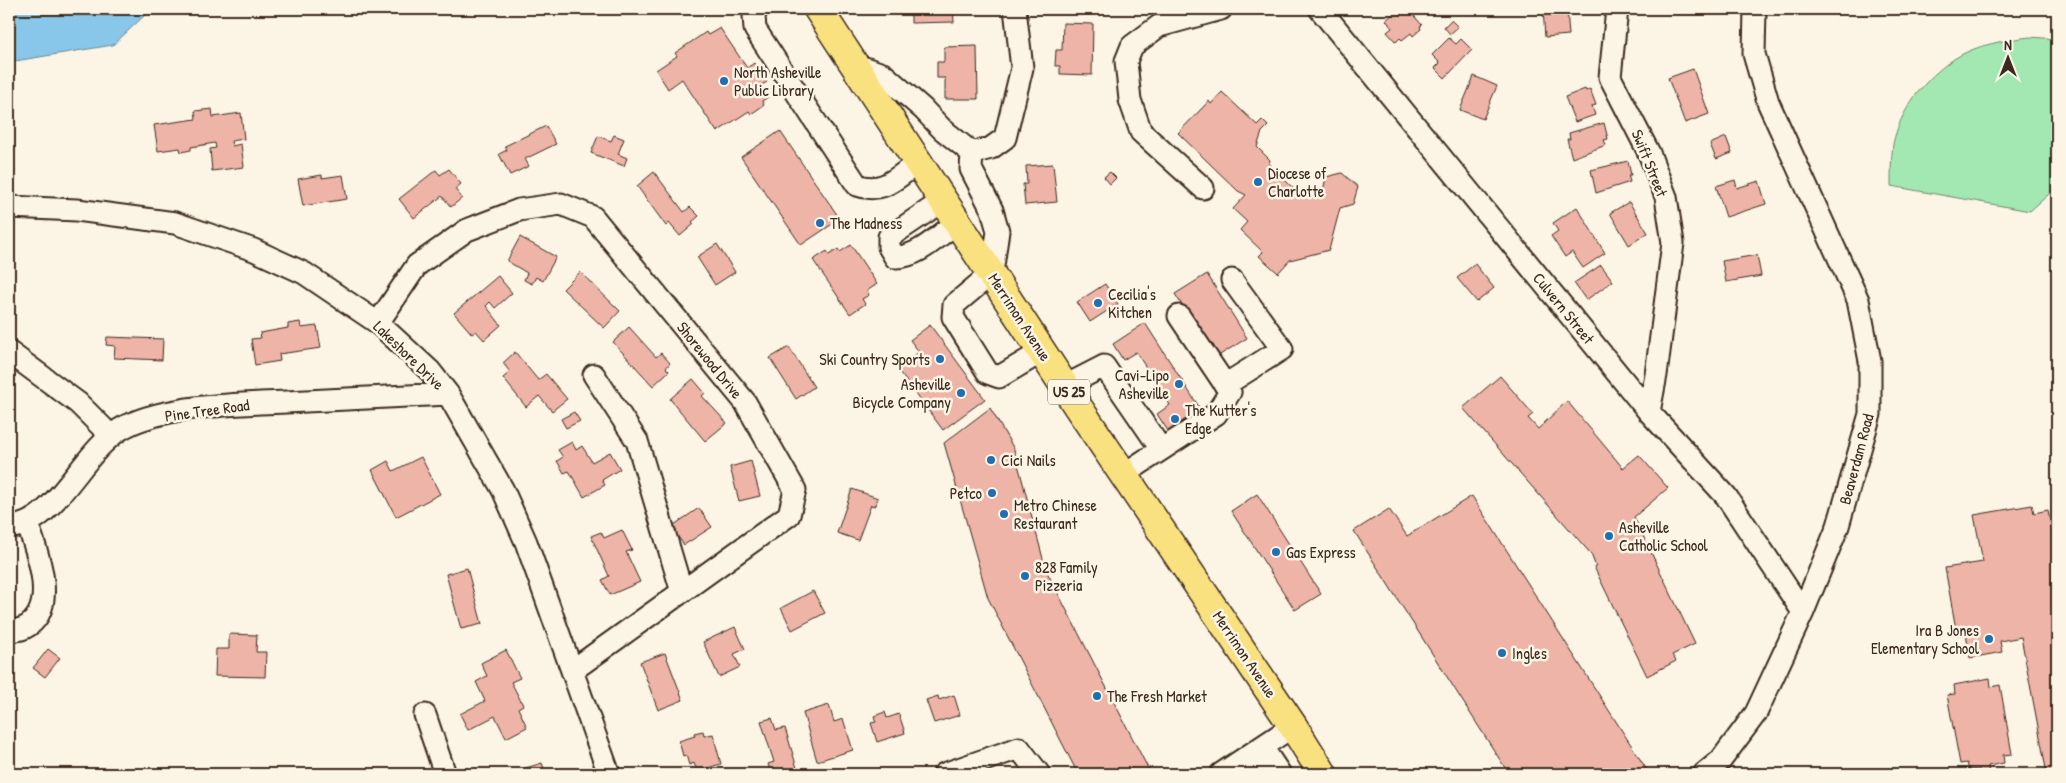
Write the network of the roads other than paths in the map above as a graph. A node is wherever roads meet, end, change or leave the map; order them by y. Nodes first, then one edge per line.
1 (757, 9) edge
2 (818, 9) edge
3 (1016, 9) edge
4 (1221, 9) edge
5 (1320, 9) edge
6 (1617, 9) edge
7 (1755, 9) edge
8 (856, 65) junction
9 (972, 153) junction
10 (919, 162) junction
11 (1203, 188) dead end
12 (9, 207) edge
13 (992, 274) junction
14 (1232, 280) dead end
15 (1179, 316) dead end
16 (378, 323) junction
17 (9, 352) edge
18 (1043, 352) junction
19 (594, 374) dead end
20 (1225, 385) junction
21 (1065, 386) junction
22 (448, 394) junction
23 (1648, 412) junction
24 (111, 436) junction
25 (1161, 449) junction
26 (1124, 474) junction
27 (18, 525) edge
28 (682, 592) junction
29 (1803, 612) junction
30 (9, 632) edge
31 (573, 670) junction
32 (425, 715) dead end
33 (1294, 726) junction
34 (1268, 765) edge
35 (445, 774) edge
36 (609, 774) edge
37 (944, 774) edge
38 (1039, 774) edge
39 (1221, 774) edge
40 (1323, 774) edge
41 (1704, 774) edge

1 - 10 street
2 - 8 main road, Merrimon Avenue / US 25
3 - 9 street
4 - 11 street
5 - 23 street, Culvern Street
6 - 23 street, Swift Street
7 - 29 street, Beaverdam Road
8 - 9 street
8 - 10 main road, Merrimon Avenue / US 25
9 - 13 street
10 - 13 main road, Merrimon Avenue / US 25
12 - 16 street, Lakeshore Drive
13 - 18 main road, Merrimon Avenue / US 25
13 - 18 street
14 - 20 street
15 - 20 street
16 - 22 street, Lakeshore Drive
16 - 28 street, Shorewood Drive
17 - 24 street
18 - 21 main road, Merrimon Avenue / US 25
19 - 28 street
20 - 25 street
21 - 25 street
21 - 26 main road, Merrimon Avenue / US 25
22 - 24 street, Pine Tree Road
22 - 31 street, Lakeshore Drive
23 - 29 street, Culvern Street
24 - 27 street, Pine Tree Road
25 - 26 street
26 - 33 main road, Merrimon Avenue / US 25
27 - 30 street
28 - 31 street, Shorewood Drive
29 - 41 street, Beaverdam Road
31 - 36 street, Lakeshore Drive
32 - 35 street
33 - 34 street
33 - 40 main road, Merrimon Avenue / US 25
34 - 39 street
37 - 38 street

